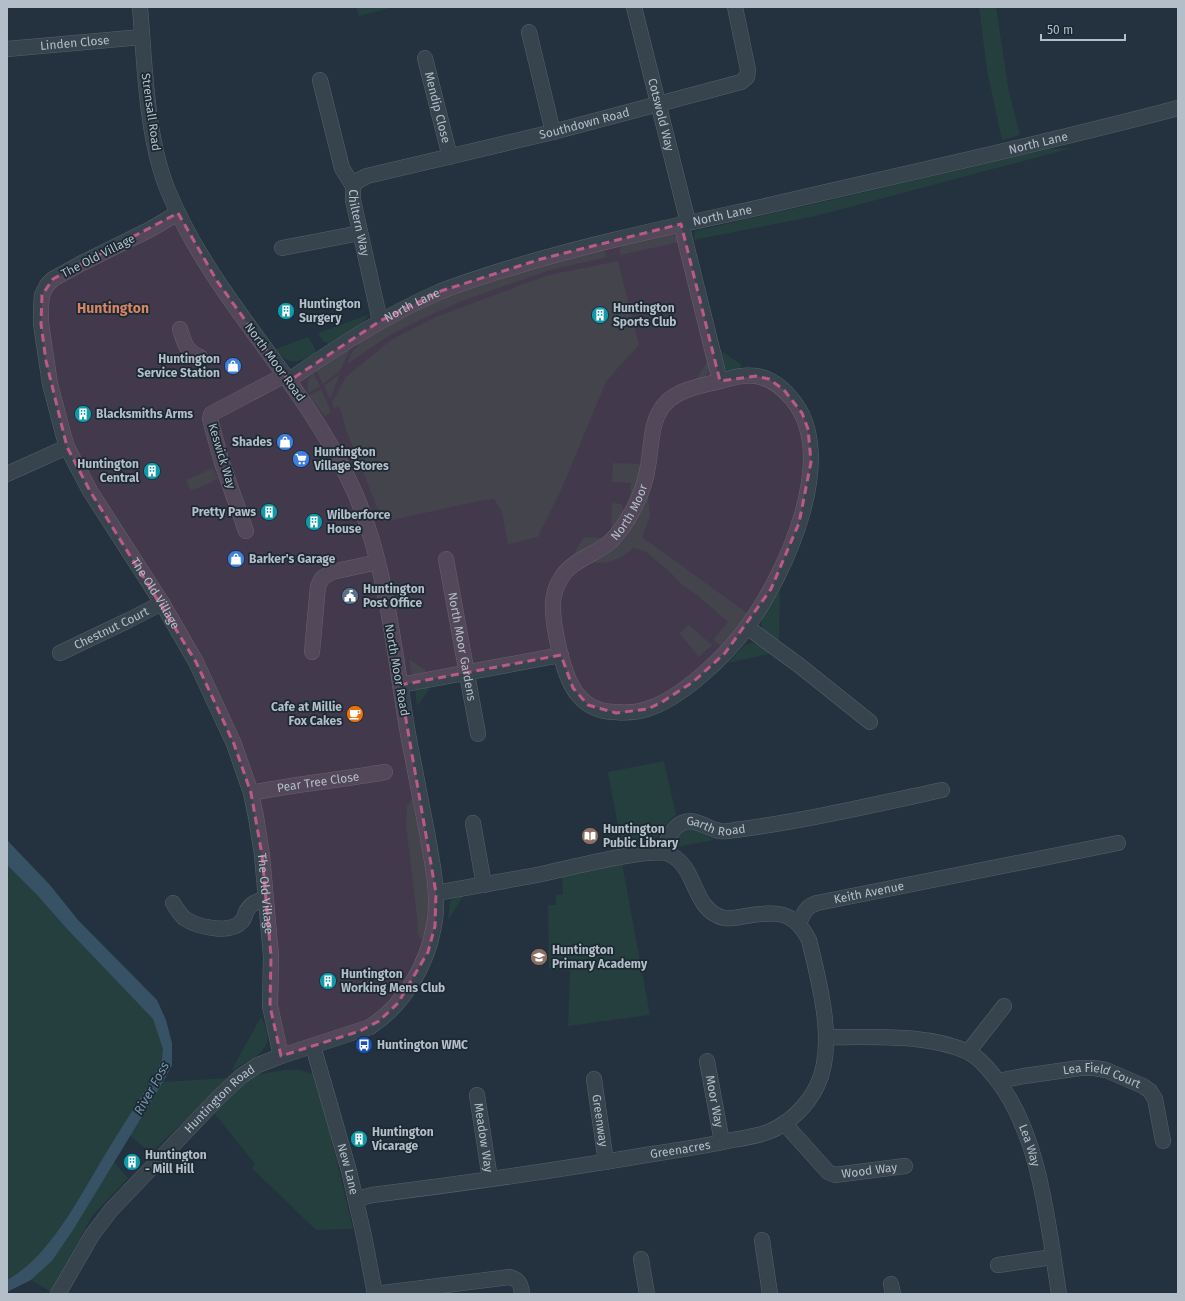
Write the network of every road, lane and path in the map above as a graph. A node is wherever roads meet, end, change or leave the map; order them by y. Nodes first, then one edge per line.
1 (140, 7) edge
2 (634, 7) edge
3 (735, 7) edge
4 (529, 32) dead end
5 (142, 37) junction
6 (7, 49) edge
7 (425, 58) dead end
8 (320, 80) dead end
9 (658, 105) junction
10 (1178, 108) edge
11 (553, 132) junction
12 (450, 158) junction
13 (353, 186) junction
14 (178, 212) junction
15 (684, 223) junction
16 (360, 233) junction
17 (282, 248) dead end
18 (380, 321) junction
19 (180, 329) dead end
20 (200, 357) dead end
21 (287, 378) junction
22 (720, 380) junction
23 (68, 447) junction
24 (7, 474) edge
25 (246, 531) dead end
26 (446, 559) dead end
27 (378, 562) junction
28 (162, 603) junction
29 (747, 627) junction
30 (312, 652) dead end
31 (60, 653) dead end
32 (561, 655) junction
33 (468, 673) junction
34 (400, 685) junction
35 (869, 723) dead end
36 (478, 734) dead end
37 (385, 772) dead end
38 (942, 790) dead end
39 (251, 793) junction
40 (473, 823) dead end
41 (1118, 843) dead end
42 (662, 852) junction
43 (484, 885) junction
44 (436, 893) junction
45 (265, 898) junction
46 (173, 903) dead end
47 (799, 923) junction
48 (1004, 1006) dead end
49 (827, 1037) junction
50 (313, 1046) junction
51 (968, 1052) junction
52 (280, 1056) junction
53 (707, 1061) dead end
54 (594, 1079) dead end
55 (998, 1081) junction
56 (477, 1095) dead end
57 (784, 1123) junction
58 (1163, 1141) dead end
59 (722, 1142) junction
60 (606, 1162) junction
61 (905, 1166) dead end
62 (490, 1180) junction
63 (356, 1199) junction
64 (762, 1240) dead end
65 (1053, 1257) junction
66 (641, 1259) dead end
67 (998, 1265) dead end
68 (58, 1294) edge
69 (375, 1294) edge
70 (522, 1294) edge
71 (647, 1294) edge
72 (770, 1294) edge
73 (1058, 1294) edge

1 - 5 street, Strensall Road
2 - 9 street, Cotswold Way
3 - 9 street, Southdown Road
4 - 11 street
5 - 6 street, Linden Close
5 - 14 street, Strensall Road
7 - 12 street, Mendip Close
8 - 13 street, Chiltern Way
9 - 11 street, Southdown Road
9 - 15 street, Cotswold Way
10 - 15 street, North Lane
11 - 12 street, Southdown Road
12 - 13 street, Southdown Road
13 - 16 street, Chiltern Way
14 - 21 street, North Moor Road
14 - 23 street, The Old Village
15 - 18 street, North Lane
15 - 22 street
16 - 17 street
16 - 18 street, Chiltern Way
18 - 21 street, North Lane
19 - 20 street
21 - 25 street, Keswick Way
21 - 27 street, North Moor Road
22 - 29 street, North Moor
22 - 32 street, North Moor
23 - 24 street
23 - 28 street, The Old Village
26 - 33 street, North Moor Gardens
27 - 30 street
27 - 34 street, North Moor Road
28 - 31 street, Chestnut Court
28 - 39 street, The Old Village
29 - 32 street, North Moor
29 - 35 street
32 - 33 street
33 - 34 street
33 - 36 street, North Moor Gardens
34 - 44 street, North Moor Road
37 - 39 street, Pear Tree Close
38 - 42 street, Garth Road
39 - 45 street, The Old Village
40 - 43 street
41 - 47 street, Keith Avenue
42 - 43 street
42 - 47 street
43 - 44 street
44 - 50 street, North Moor Road
45 - 46 street
45 - 52 street, The Old Village
47 - 49 street, Greenacres
48 - 51 street
49 - 51 street, Lea Way
49 - 57 street, Greenacres
50 - 52 street, Huntington Road
50 - 63 street, New Lane
51 - 55 street, Lea Way
52 - 68 street, Huntington Road
53 - 59 street, Moor Way
54 - 60 street, Greenway
55 - 58 street, Lea Field Court
55 - 65 street, Lea Way
56 - 62 street, Meadow Way
57 - 59 street, Greenacres
57 - 61 street, Wood Way
59 - 60 street, Greenacres
60 - 62 street, Greenacres
62 - 63 street, Greenacres
63 - 69 street, New Lane
64 - 72 street
65 - 67 street
65 - 73 street, Lea Way
66 - 71 street
69 - 70 street

